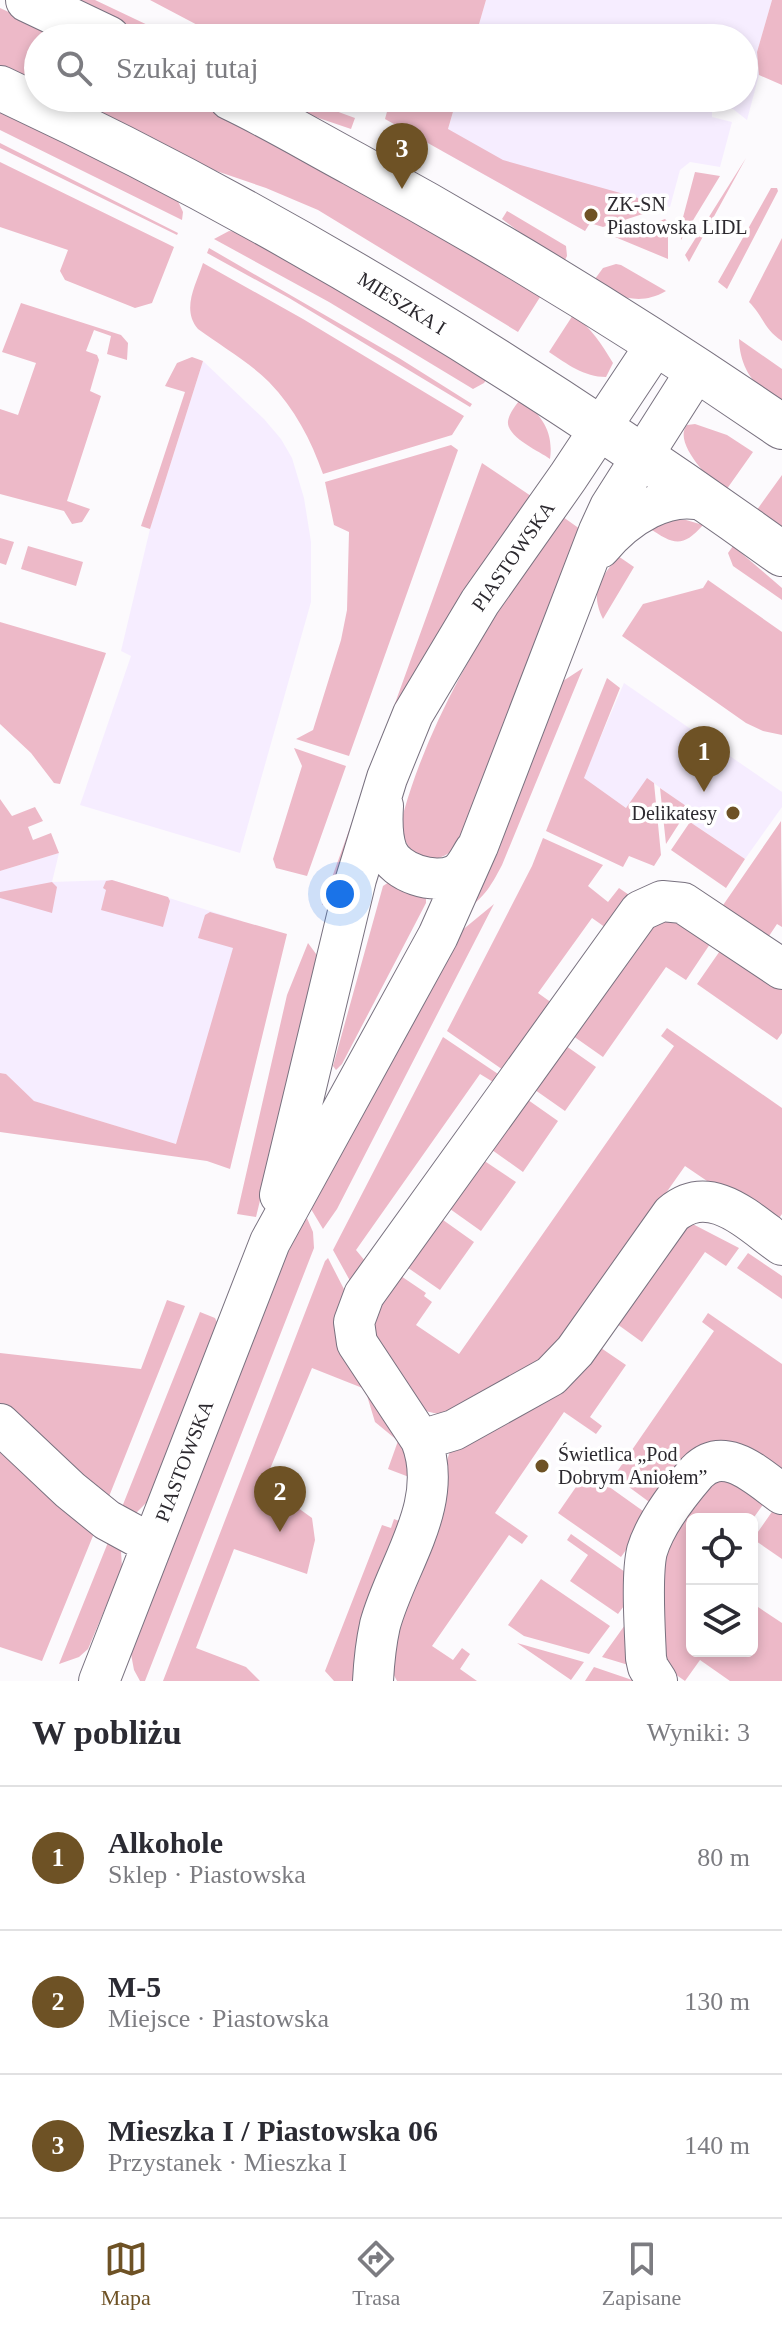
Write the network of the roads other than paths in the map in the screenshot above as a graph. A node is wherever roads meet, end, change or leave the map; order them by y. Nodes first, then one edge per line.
1 (28, 0) edge
2 (79, 24) edge
3 (0, 88) edge
4 (24, 99) edge
5 (51, 112) edge
6 (257, 112) edge
7 (657, 343) junction
8 (697, 370) junction
9 (782, 427) edge
10 (600, 429) junction
11 (640, 456) junction
12 (708, 502) junction
13 (782, 554) edge
14 (587, 563) junction
15 (387, 778) junction
16 (478, 846) junction
17 (782, 969) edge
18 (270, 1242) junction
19 (782, 1245) edge
20 (0, 1424) edge
21 (421, 1440) junction
22 (782, 1494) edge
23 (151, 1544) junction
24 (99, 1681) edge
25 (373, 1681) edge
26 (657, 1681) edge

1 - 2 street
3 - 4 street, MIESZKA I
5 - 10 street, MIESZKA I
6 - 7 street
7 - 8 street
7 - 10 street, PIASTOWSKA
8 - 9 street
8 - 11 street, PIASTOWSKA
10 - 11 street, MIESZKA I
10 - 15 street, PIASTOWSKA
11 - 12 street, MIESZKA I
11 - 14 street, PIASTOWSKA
12 - 13 street, MIESZKA I
12 - 14 street, PIASTOWSKA
14 - 16 street, PIASTOWSKA
15 - 16 street, PIASTOWSKA
15 - 18 street, PIASTOWSKA
16 - 18 street, PIASTOWSKA
17 - 21 street
18 - 23 street, PIASTOWSKA
19 - 21 street
20 - 23 street
21 - 25 street
22 - 26 street
23 - 24 street, PIASTOWSKA

